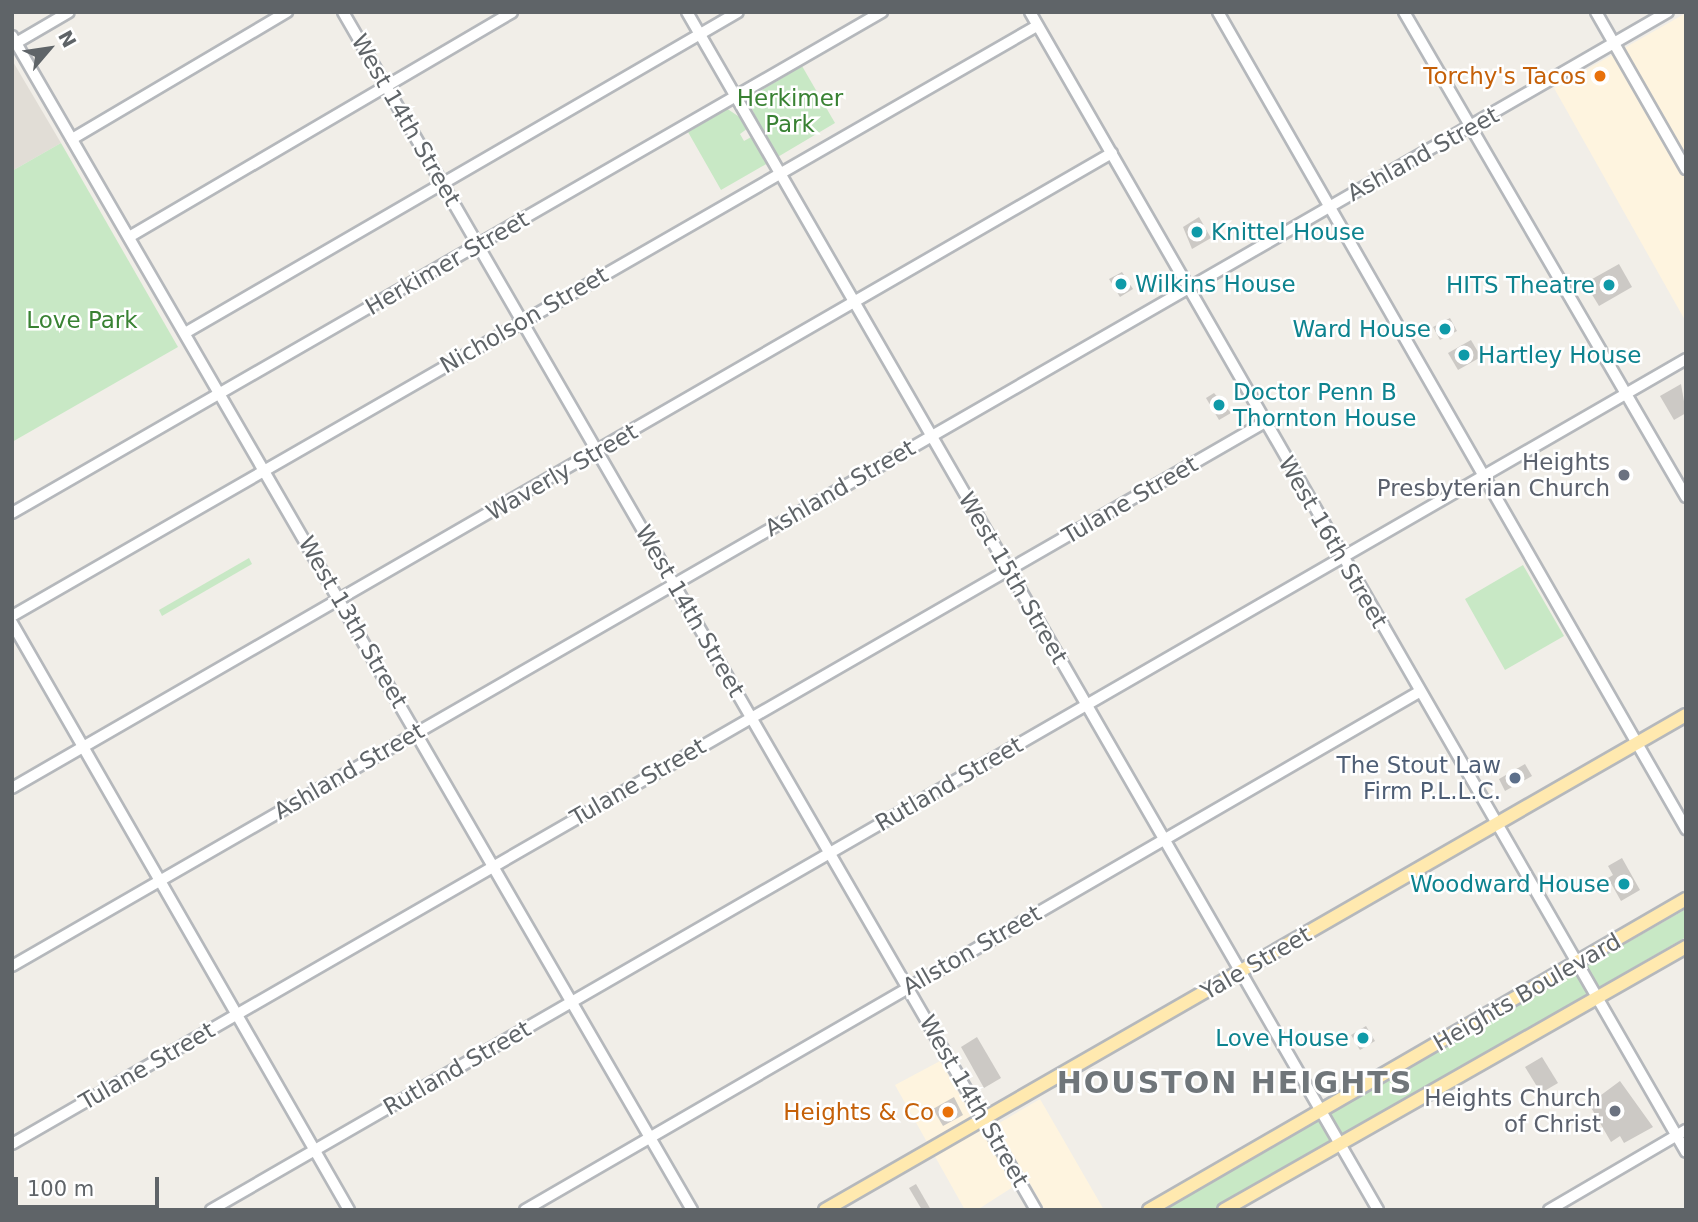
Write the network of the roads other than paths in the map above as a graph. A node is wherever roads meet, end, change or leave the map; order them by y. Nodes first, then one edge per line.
1 (69, 12) edge
2 (288, 12) edge
3 (344, 12) edge
4 (512, 12) edge
5 (687, 12) edge
6 (738, 12) edge
7 (882, 12) edge
8 (1218, 12) edge
9 (1405, 12) edge
10 (1596, 12) edge
11 (1668, 12) edge
12 (1033, 13) edge
13 (1037, 26) junction
14 (700, 34) junction
15 (14, 39) edge
16 (1615, 44) junction
17 (385, 85) junction
18 (736, 97) junction
19 (1471, 128) junction
20 (72, 139) junction
21 (1112, 153) junction
22 (1686, 169) edge
23 (780, 174) junction
24 (442, 184) junction
25 (1329, 206) junction
26 (129, 237) junction
27 (478, 246) junction
28 (1189, 287) junction
29 (854, 303) junction
30 (521, 321) junction
31 (185, 333) junction
32 (1686, 359) edge
33 (220, 393) junction
34 (1626, 394) junction
35 (1265, 422) junction
36 (930, 435) junction
37 (597, 452) junction
38 (265, 467) junction
39 (1484, 476) junction
40 (1686, 497) edge
41 (12, 513) edge
42 (1342, 557) junction
43 (1009, 570) junction
44 (674, 584) junction
45 (340, 600) junction
46 (12, 616) edge
47 (12, 623) edge
48 (1419, 692) junction
49 (1086, 705) junction
50 (1686, 715) edge
51 (751, 716) junction
52 (418, 731) junction
53 (1638, 743) junction
54 (83, 747) junction
55 (12, 788) edge
56 (1496, 825) junction
57 (1686, 829) edge
58 (1164, 839) junction
59 (831, 852) junction
60 (494, 865) junction
61 (160, 880) junction
62 (1686, 899) edge
63 (1686, 947) edge
64 (1577, 964) junction
65 (12, 966) edge
66 (1239, 973) junction
67 (909, 986) junction
68 (1596, 998) junction
69 (572, 1002) junction
70 (237, 1014) junction
71 (1320, 1111) junction
72 (984, 1118) junction
73 (1681, 1133) edge
74 (650, 1136) junction
75 (12, 1144) edge
76 (1339, 1144) junction
77 (314, 1150) junction
78 (1686, 1152) edge
79 (211, 1210) edge
80 (349, 1210) edge
81 (526, 1210) edge
82 (692, 1210) edge
83 (825, 1210) edge
84 (1036, 1210) edge
85 (1149, 1210) edge
86 (1224, 1210) edge
87 (1378, 1210) edge
88 (1549, 1210) edge

1 - 15 street
2 - 20 street
3 - 17 street, West 14th Street
4 - 17 street
5 - 14 street, West 15th Street
6 - 14 street
7 - 18 street, Herkimer Street
8 - 25 street
9 - 19 street
10 - 16 street
11 - 16 street, Ashland Street
12 - 13 street, West 16th Street
13 - 21 street, West 16th Street
13 - 23 street, Nicholson Street
14 - 18 street, West 15th Street
14 - 24 street
15 - 20 street, West 13th Street
16 - 19 street, Ashland Street
16 - 22 street
17 - 24 street, West 14th Street
17 - 26 street
18 - 23 street, West 15th Street
18 - 27 street, Herkimer Street
19 - 25 street, Ashland Street
19 - 34 street
20 - 26 street, West 13th Street
21 - 28 street, West 16th Street
21 - 29 street, Waverly Street
23 - 29 street, West 15th Street
23 - 30 street, Nicholson Street
24 - 27 street, West 14th Street
24 - 31 street
25 - 28 street, Ashland Street
25 - 39 street
26 - 31 street, West 13th Street
27 - 30 street, West 14th Street
27 - 33 street, Herkimer Street
28 - 35 street, West 16th Street
28 - 36 street, Ashland Street
29 - 36 street, West 15th Street
29 - 37 street, Waverly Street
30 - 37 street, West 14th Street
30 - 38 street, Nicholson Street
31 - 33 street, West 13th Street
32 - 34 street, Rutland Street
33 - 38 street, West 13th Street
33 - 41 street, Herkimer Street
34 - 39 street, Rutland Street
34 - 40 street
35 - 42 street, West 16th Street
35 - 43 street, Tulane Street
36 - 43 street, West 15th Street
36 - 44 street, Ashland Street
37 - 44 street, West 14th Street
37 - 45 street, Waverly Street
38 - 45 street, West 13th Street
38 - 46 street, Nicholson Street
39 - 42 street, Rutland Street
39 - 53 street
42 - 48 street, West 16th Street
42 - 49 street, Rutland Street
43 - 49 street, West 15th Street
43 - 51 street, Tulane Street
44 - 51 street, West 14th Street
44 - 52 street, Ashland Street
45 - 52 street, West 13th Street
45 - 54 street, Waverly Street
47 - 54 street
48 - 56 street, West 16th Street
48 - 58 street, Allston Street
49 - 58 street, West 15th Street
49 - 59 street, Rutland Street
50 - 53 main road, Yale Street
51 - 59 street, West 14th Street
51 - 60 street, Tulane Street
52 - 60 street, West 13th Street
52 - 61 street, Ashland Street
53 - 56 main road, Yale Street
53 - 57 street
54 - 55 street, Waverly Street
54 - 61 street
56 - 64 street, West 16th Street
56 - 66 main road, Yale Street
58 - 66 street, West 15th Street
58 - 67 street, Allston Street
59 - 67 street, West 14th Street
59 - 69 street, Rutland Street
60 - 69 street, West 13th Street
60 - 70 street, Tulane Street
61 - 65 street, Ashland Street
61 - 70 street
62 - 64 main road, Heights Boulevard
63 - 68 main road, Heights Boulevard
64 - 68 street, West 16th Street
64 - 71 main road, Heights Boulevard
66 - 71 street, West 15th Street
66 - 72 main road, Yale Street
67 - 72 street, West 14th Street
67 - 74 street, Allston Street
68 - 73 street, West 16th Street
68 - 76 main road, Heights Boulevard
69 - 74 street, West 13th Street
69 - 77 street, Rutland Street
70 - 75 street, Tulane Street
70 - 77 street
71 - 76 street, West 15th Street
71 - 85 main road, Heights Boulevard
72 - 83 main road, Yale Street
72 - 84 street, West 14th Street
73 - 78 street, West 16th Street
73 - 88 street
74 - 81 street, Allston Street
74 - 82 street, West 13th Street
76 - 86 main road, Heights Boulevard
76 - 87 street, West 15th Street
77 - 79 street, Rutland Street
77 - 80 street

